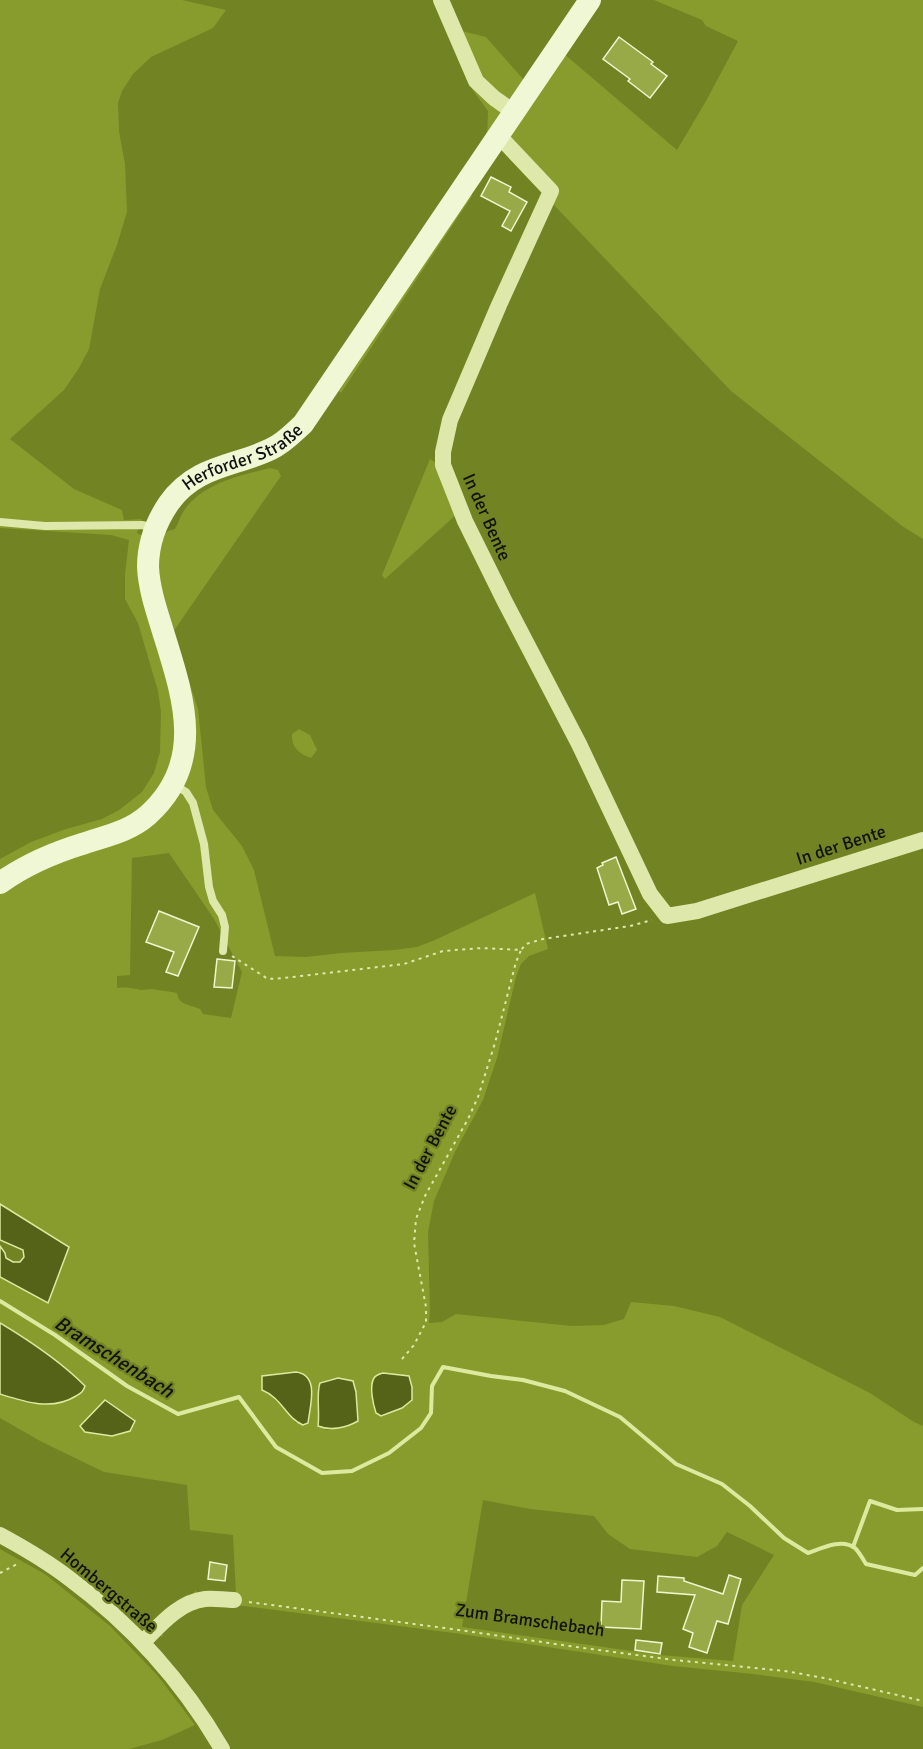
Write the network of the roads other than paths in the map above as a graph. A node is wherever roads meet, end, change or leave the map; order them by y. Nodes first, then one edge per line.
1 (441, 0) edge
2 (590, 0) edge
3 (515, 113) junction
4 (499, 136) junction
5 (0, 522) edge
6 (155, 528) junction
7 (173, 784) junction
8 (923, 840) edge
9 (0, 883) edge
10 (223, 951) road end
11 (0, 1535) edge
12 (234, 1600) road end
13 (143, 1642) junction
14 (222, 1749) edge

1 - 3 street
2 - 3 main road, Herforder Straße
3 - 4 main road, Herforder Straße
4 - 6 main road, Herforder Straße
4 - 8 street, In der Bente
5 - 6 lane
6 - 7 main road, Herforder Straße
7 - 9 main road, Herforder Straße
7 - 10 lane
11 - 13 street, Hombergstraße
12 - 13 street
13 - 14 street, Hombergstraße

